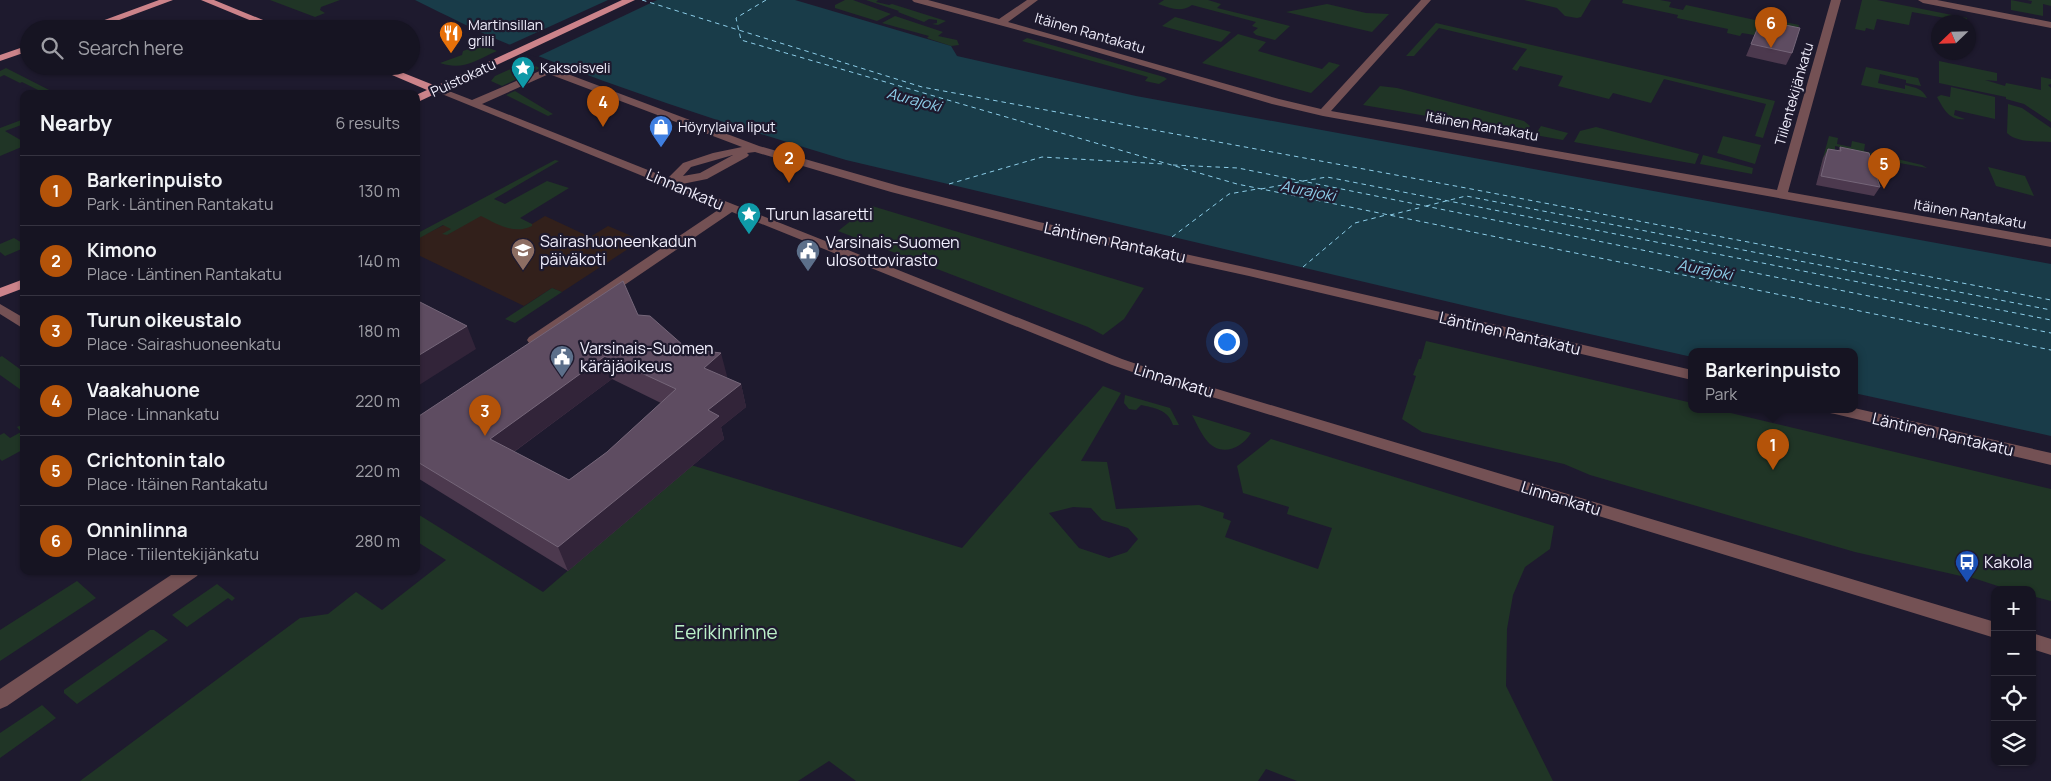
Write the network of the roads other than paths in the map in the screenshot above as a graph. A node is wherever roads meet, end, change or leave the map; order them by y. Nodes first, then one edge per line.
1 (168, 0) edge
2 (206, 0) edge
3 (630, 0) edge
4 (917, 0) edge
5 (1033, 0) edge
6 (1426, 0) edge
7 (1836, 0) edge
8 (1923, 0) edge
9 (111, 20) edge
10 (257, 20) edge
11 (1000, 22) junction
12 (2051, 25) edge
13 (20, 51) edge
14 (0, 58) edge
15 (399, 75) edge
16 (437, 90) junction
17 (420, 98) edge
18 (473, 104) junction
19 (1323, 112) junction
20 (755, 148) junction
21 (671, 182) junction
22 (1781, 196) junction
23 (730, 208) junction
24 (2051, 243) edge
25 (20, 284) edge
26 (0, 294) edge
27 (0, 308) edge
28 (20, 322) edge
29 (522, 348) edge
30 (1688, 374) edge
31 (1852, 413) edge
32 (2051, 459) edge
33 (185, 575) edge
34 (1991, 629) edge
35 (2036, 642) edge
36 (2051, 647) edge
37 (0, 700) edge

1 - 9 main road
2 - 10 main road
3 - 16 main road, Puistokatu
4 - 11 street, Itäinen Rantakatu
5 - 11 street
6 - 19 street
7 - 22 street, Tiilentekijänkatu
8 - 12 street
11 - 19 street, Itäinen Rantakatu
13 - 14 main road
15 - 16 main road, Linnankatu
16 - 17 main road, Puistokatu
16 - 18 street, Linnankatu
18 - 20 street, Läntinen Rantakatu
18 - 21 street, Linnankatu
19 - 22 street, Itäinen Rantakatu
20 - 21 street
20 - 30 street, Läntinen Rantakatu
21 - 23 street, Linnankatu
22 - 24 street, Itäinen Rantakatu
23 - 29 street
23 - 34 street, Linnankatu
25 - 26 main road
27 - 28 street
31 - 32 street, Läntinen Rantakatu
33 - 37 street
35 - 36 street

